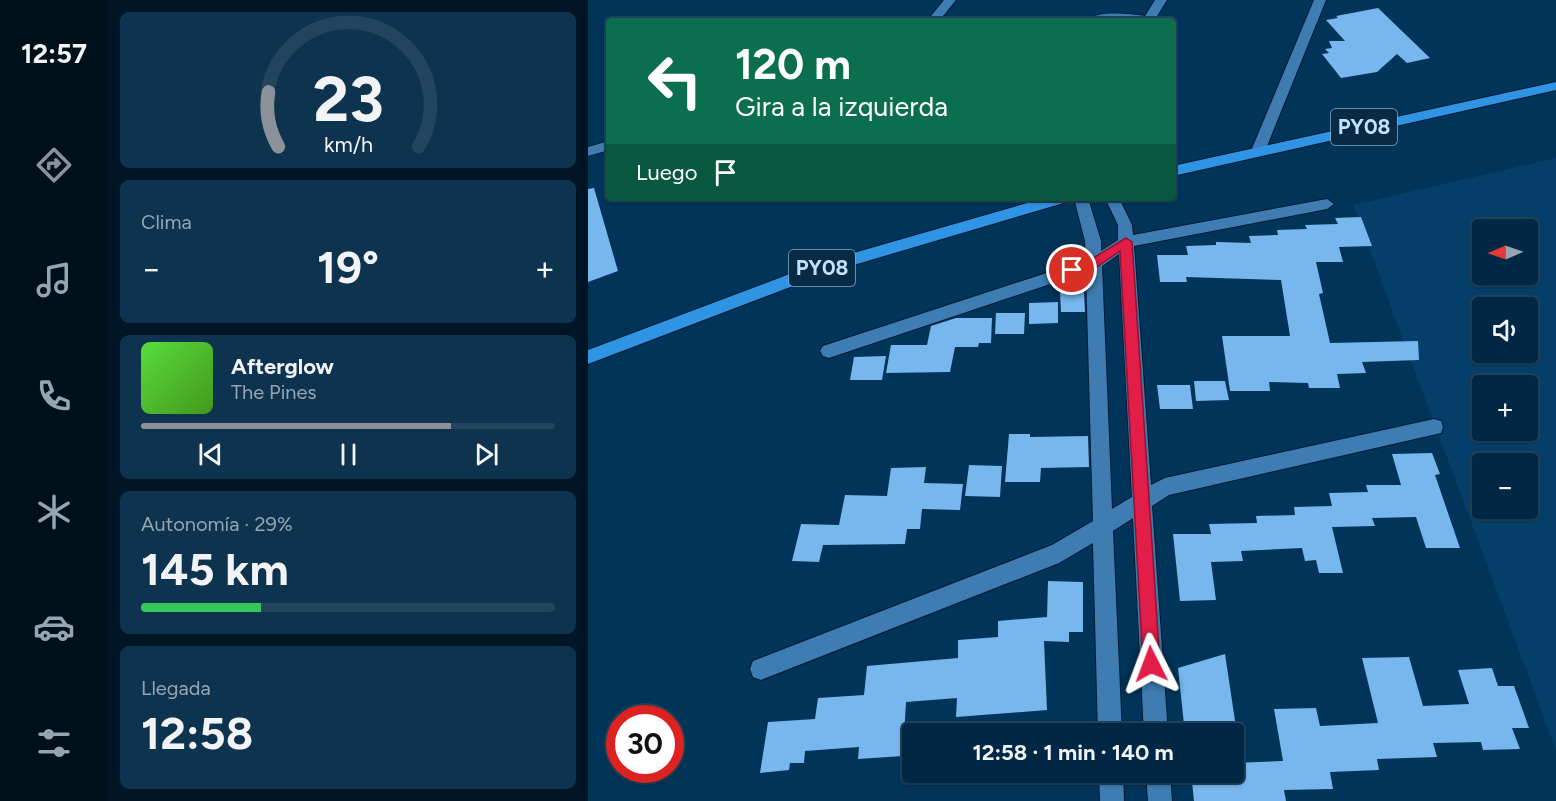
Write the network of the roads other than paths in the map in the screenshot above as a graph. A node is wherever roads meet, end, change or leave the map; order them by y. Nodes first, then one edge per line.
1 (950, 0) edge
2 (1161, 0) edge
3 (1320, 0) edge
4 (935, 18) edge
5 (1150, 18) edge
6 (1556, 86) edge
7 (606, 146) edge
8 (1258, 151) junction
9 (588, 152) edge
10 (1176, 170) edge
11 (1052, 201) edge
12 (1082, 201) edge
13 (1113, 201) edge
14 (1327, 204) dead end
15 (1126, 242) junction
16 (1094, 263) junction
17 (829, 351) dead end
18 (588, 357) edge
19 (1434, 427) dead end
20 (1142, 502) junction
21 (1103, 526) junction
22 (761, 669) dead end
23 (1110, 723) edge
24 (1155, 723) edge
25 (1111, 783) edge
26 (1159, 783) edge
27 (1112, 801) edge
28 (1160, 801) edge

1 - 4 street
2 - 5 street
3 - 8 street
6 - 8 highway, PY08
7 - 9 street
8 - 10 highway, PY08
11 - 18 highway, PY08
12 - 16 street
13 - 15 street
14 - 15 street
15 - 16 street
15 - 20 street
16 - 17 street
16 - 21 street
19 - 20 street
20 - 21 street
20 - 24 street
21 - 22 street
21 - 23 street
25 - 27 street
26 - 28 street

